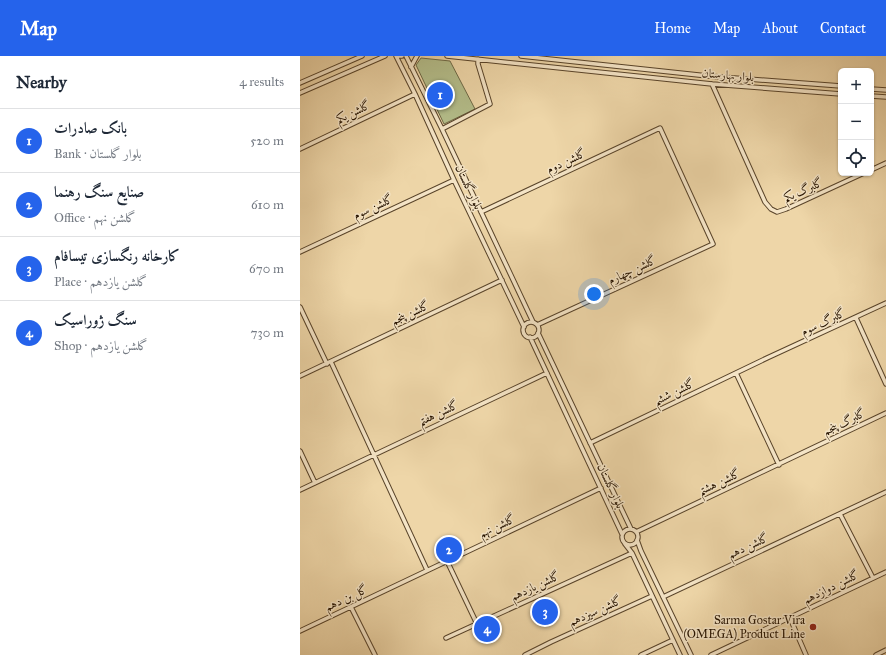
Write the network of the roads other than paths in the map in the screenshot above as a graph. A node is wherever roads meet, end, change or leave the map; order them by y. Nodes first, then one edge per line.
1 (362, 56) edge
2 (385, 56) edge
3 (397, 56) edge
4 (402, 56) edge
5 (406, 56) edge
6 (417, 56) edge
7 (447, 56) edge
8 (521, 56) edge
9 (478, 59) junction
10 (411, 67) junction
11 (414, 72) junction
12 (406, 75) junction
13 (300, 84) edge
14 (712, 84) junction
15 (838, 86) edge
16 (874, 89) edge
17 (886, 90) edge
18 (300, 94) edge
19 (415, 94) junction
20 (838, 94) edge
21 (874, 96) edge
22 (886, 98) edge
23 (442, 129) junction
24 (300, 149) edge
25 (886, 163) edge
26 (874, 169) edge
27 (858, 176) edge
28 (454, 180) junction
29 (481, 212) junction
30 (713, 244) joint
31 (300, 252) edge
32 (502, 280) junction
33 (886, 304) edge
34 (300, 307) edge
35 (856, 318) junction
36 (533, 322) junction
37 (538, 325) junction
38 (524, 327) junction
39 (538, 333) junction
40 (530, 337) junction
41 (767, 358) joint
42 (329, 363) junction
43 (547, 372) junction
44 (736, 373) junction
45 (300, 376) edge
46 (886, 384) edge
47 (886, 413) edge
48 (590, 443) junction
49 (811, 449) joint
50 (300, 451) edge
51 (374, 455) junction
52 (779, 465) junction
53 (315, 483) junction
54 (601, 488) junction
55 (300, 490) edge
56 (886, 492) edge
57 (840, 514) junction
58 (631, 529) junction
59 (636, 532) junction
60 (622, 534) junction
61 (637, 540) junction
62 (625, 544) junction
63 (632, 553) junction
64 (447, 561) junction
65 (427, 570) junction
66 (886, 572) edge
67 (873, 578) junction
68 (379, 593) joint
69 (652, 596) junction
70 (663, 597) junction
71 (351, 606) junction
72 (790, 618) junction
73 (477, 624) junction
74 (300, 631) edge
75 (446, 638) dead end
76 (673, 640) junction
77 (886, 650) edge
78 (375, 655) edge
79 (525, 655) edge
80 (641, 655) edge
81 (680, 655) edge
82 (691, 655) edge
83 (711, 655) edge
84 (806, 655) edge
85 (876, 655) edge

1 - 13 street
2 - 18 street
3 - 4 street
3 - 12 street, بلوار گلستان
5 - 10 street, بلوار گلستان
6 - 10 street
7 - 9 street, بلوار بهارستان
8 - 15 street, بلوار بهارستان
9 - 14 street, بلوار بهارستان
9 - 23 street
10 - 11 street, بلوار گلستان
11 - 12 street
11 - 23 street, بلوار گلستان
12 - 19 street, بلوار گلستان
14 - 20 street, بلوار بهارستان
14 - 27 street, گلبرگ یکم
16 - 17 street
19 - 24 street, گلشن یکم
19 - 28 street, بلوار گلستان
21 - 22 street
23 - 29 street, بلوار گلستان
25 - 26 street
28 - 31 street, گلشن سوم
28 - 32 street, بلوار گلستان
29 - 30 street, گلشن دوم
29 - 36 street, بلوار گلستان
30 - 37 street, گلشن چهارم
32 - 38 street, بلوار گلستان
32 - 42 street, گلشن پنجم
33 - 35 street, گلبرگ سوم
34 - 42 street
35 - 41 street, گلبرگ سوم
35 - 46 street
36 - 37 street
36 - 38 street
37 - 39 street
38 - 40 street
39 - 40 street
39 - 48 street, بلوار گلستان
40 - 43 street, بلوار گلستان
41 - 44 street, گلشن ششم
42 - 45 street, گلشن پنجم
42 - 51 street
43 - 51 street, گلشن هفتم
43 - 54 street, بلوار گلستان
44 - 48 street, گلشن ششم
44 - 52 street
47 - 49 street, گلبرگ پنجم
48 - 58 street, بلوار گلستان
49 - 52 street, گلشن هشتم
50 - 53 street
51 - 53 street, گلشن هفتم
51 - 65 street
52 - 59 street, گلشن هشتم
53 - 55 street, گلشن هفتم
54 - 60 street, بلوار گلستان
54 - 64 street, گلشن نهم
56 - 57 street, گلشن دهم
57 - 67 street
57 - 70 street, گلشن دهم
58 - 59 street
58 - 60 street
59 - 61 street
60 - 62 street
61 - 62 street
61 - 70 street
62 - 63 street
63 - 69 street
63 - 73 street, گلشن یازدهم
64 - 65 street, گلشن نهم
64 - 73 street
65 - 68 street, گلشن نهم
66 - 67 street, گلشن دوازدهم
67 - 72 street, گلشن دوازدهم
68 - 71 street, گل بن دهم
69 - 76 street
69 - 79 street, گلشن سیزدهم
70 - 82 street
71 - 74 street, گل بن دهم
71 - 78 street
72 - 83 street, گلشن دوازدهم
72 - 84 street
73 - 75 street, گلشن یازدهم
76 - 80 street
76 - 81 street
77 - 85 street

